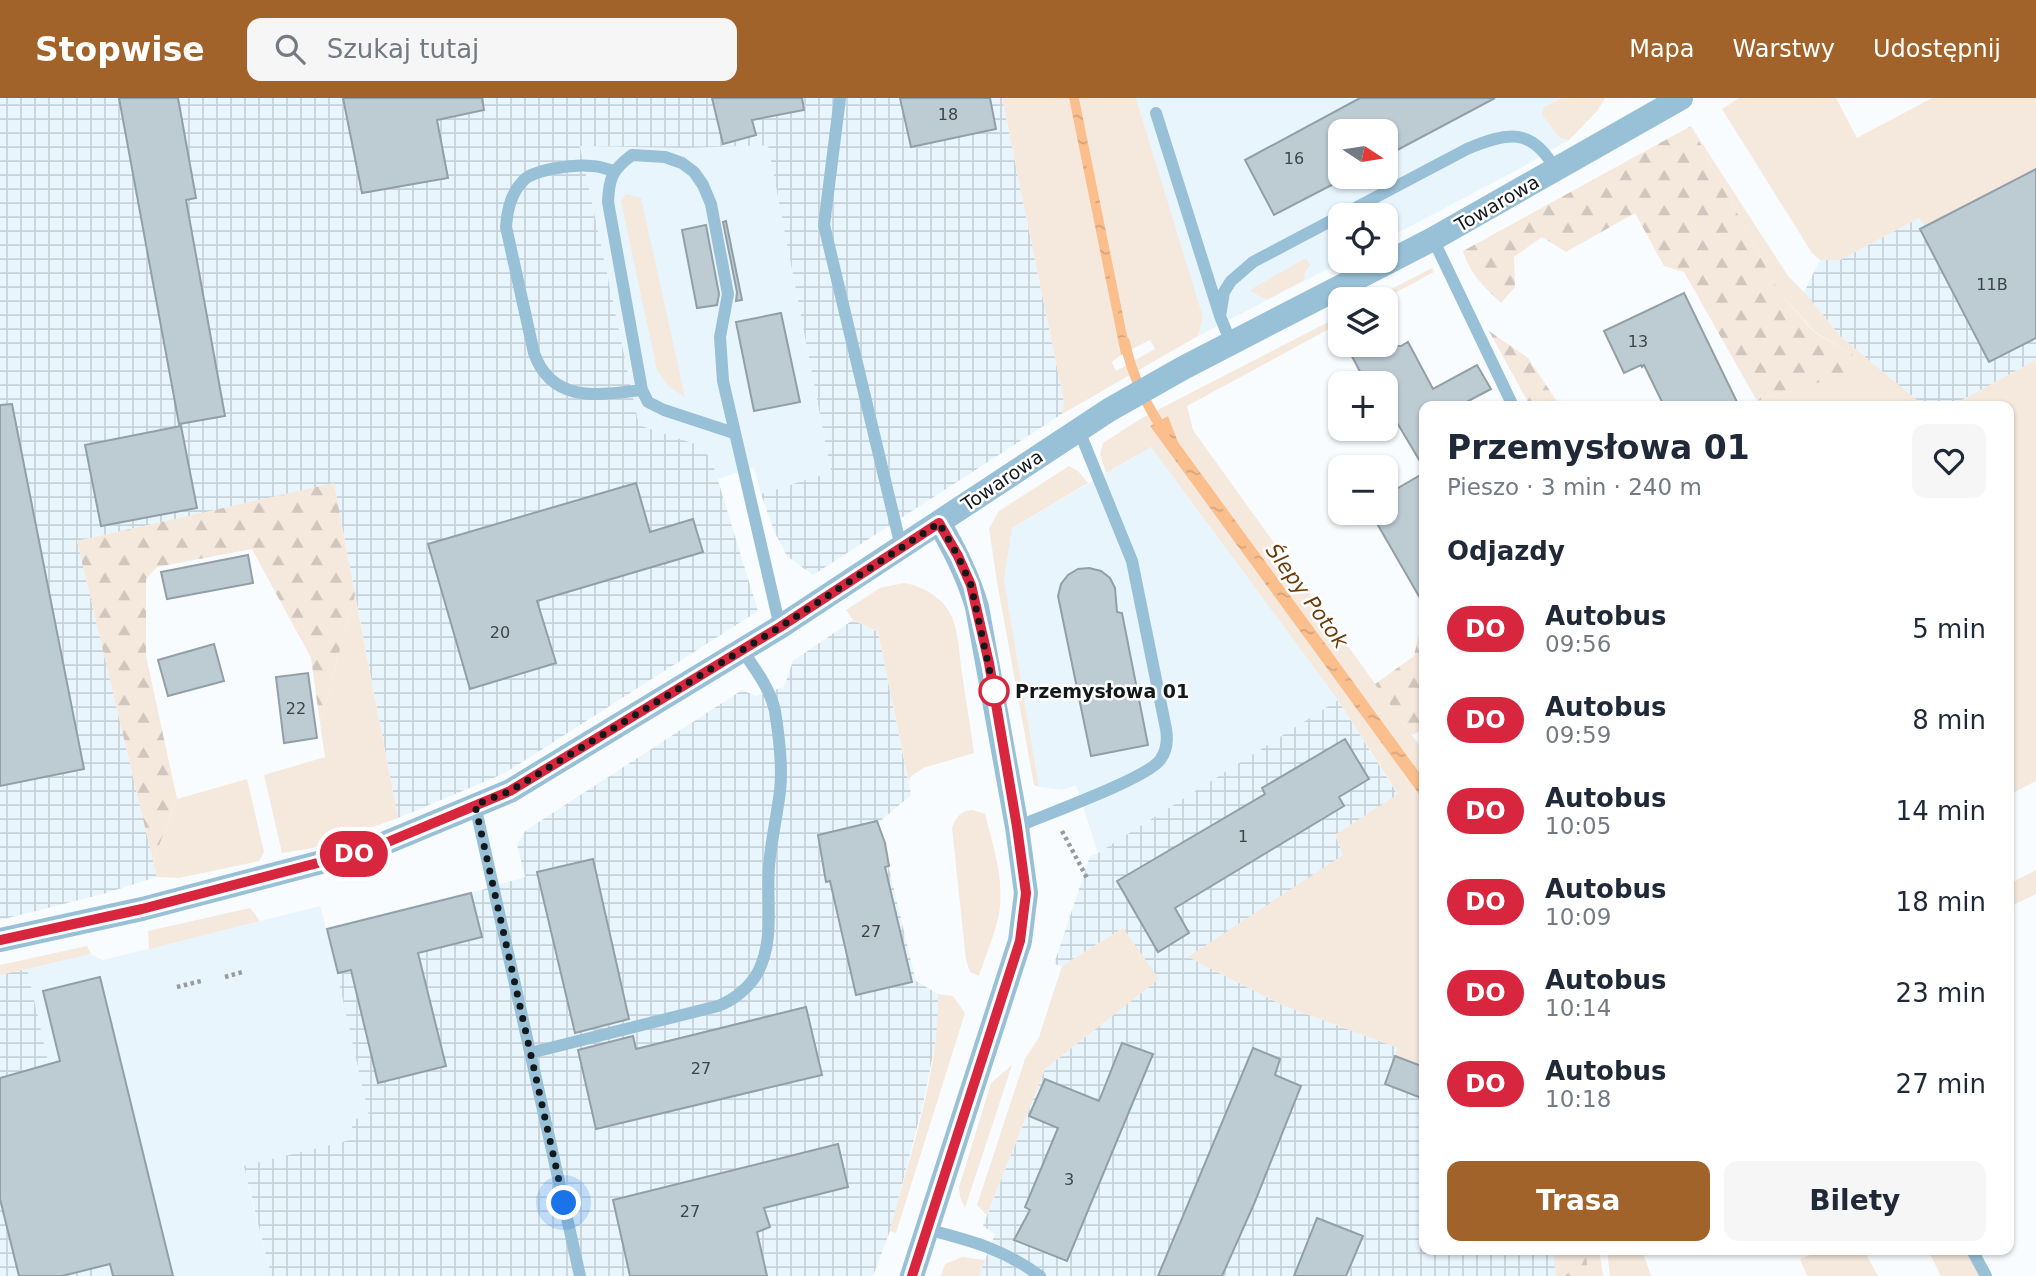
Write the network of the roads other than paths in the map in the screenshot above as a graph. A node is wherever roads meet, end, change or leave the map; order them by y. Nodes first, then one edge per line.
1 (840, 98) edge
2 (1673, 100) edge
3 (1156, 113) dead end
4 (1555, 169) junction
5 (614, 171) junction
6 (1365, 203) edge
7 (1328, 223) edge
8 (1433, 239) junction
9 (1220, 316) junction
10 (1231, 343) junction
11 (642, 390) junction
12 (1511, 401) edge
13 (1078, 428) junction
14 (734, 433) junction
15 (939, 523) junction
16 (901, 547) junction
17 (780, 627) junction
18 (742, 650) junction
19 (475, 805) junction
20 (1017, 827) junction
21 (0, 940) edge
22 (530, 1052) junction
23 (926, 1229) junction
24 (1975, 1255) edge
25 (1033, 1274) edge
26 (580, 1276) edge
27 (912, 1276) edge
28 (1986, 1276) edge

1 - 16 lane
2 - 4 street, Towarowa
3 - 9 lane
4 - 6 lane
4 - 8 street, Towarowa
5 - 11 lane
5 - 11 lane
5 - 14 lane
7 - 9 lane
8 - 10 street, Towarowa
8 - 12 lane
9 - 10 lane
10 - 13 street, Towarowa
11 - 14 lane
13 - 15 street, Towarowa
13 - 20 lane
14 - 17 lane
15 - 16 street, Towarowa
15 - 20 street
16 - 17 street, Towarowa
17 - 18 street, Towarowa
18 - 19 street, Towarowa
18 - 22 lane
19 - 21 street, Towarowa
19 - 22 lane
20 - 23 street
22 - 26 lane
23 - 25 lane
23 - 27 street
24 - 28 lane

